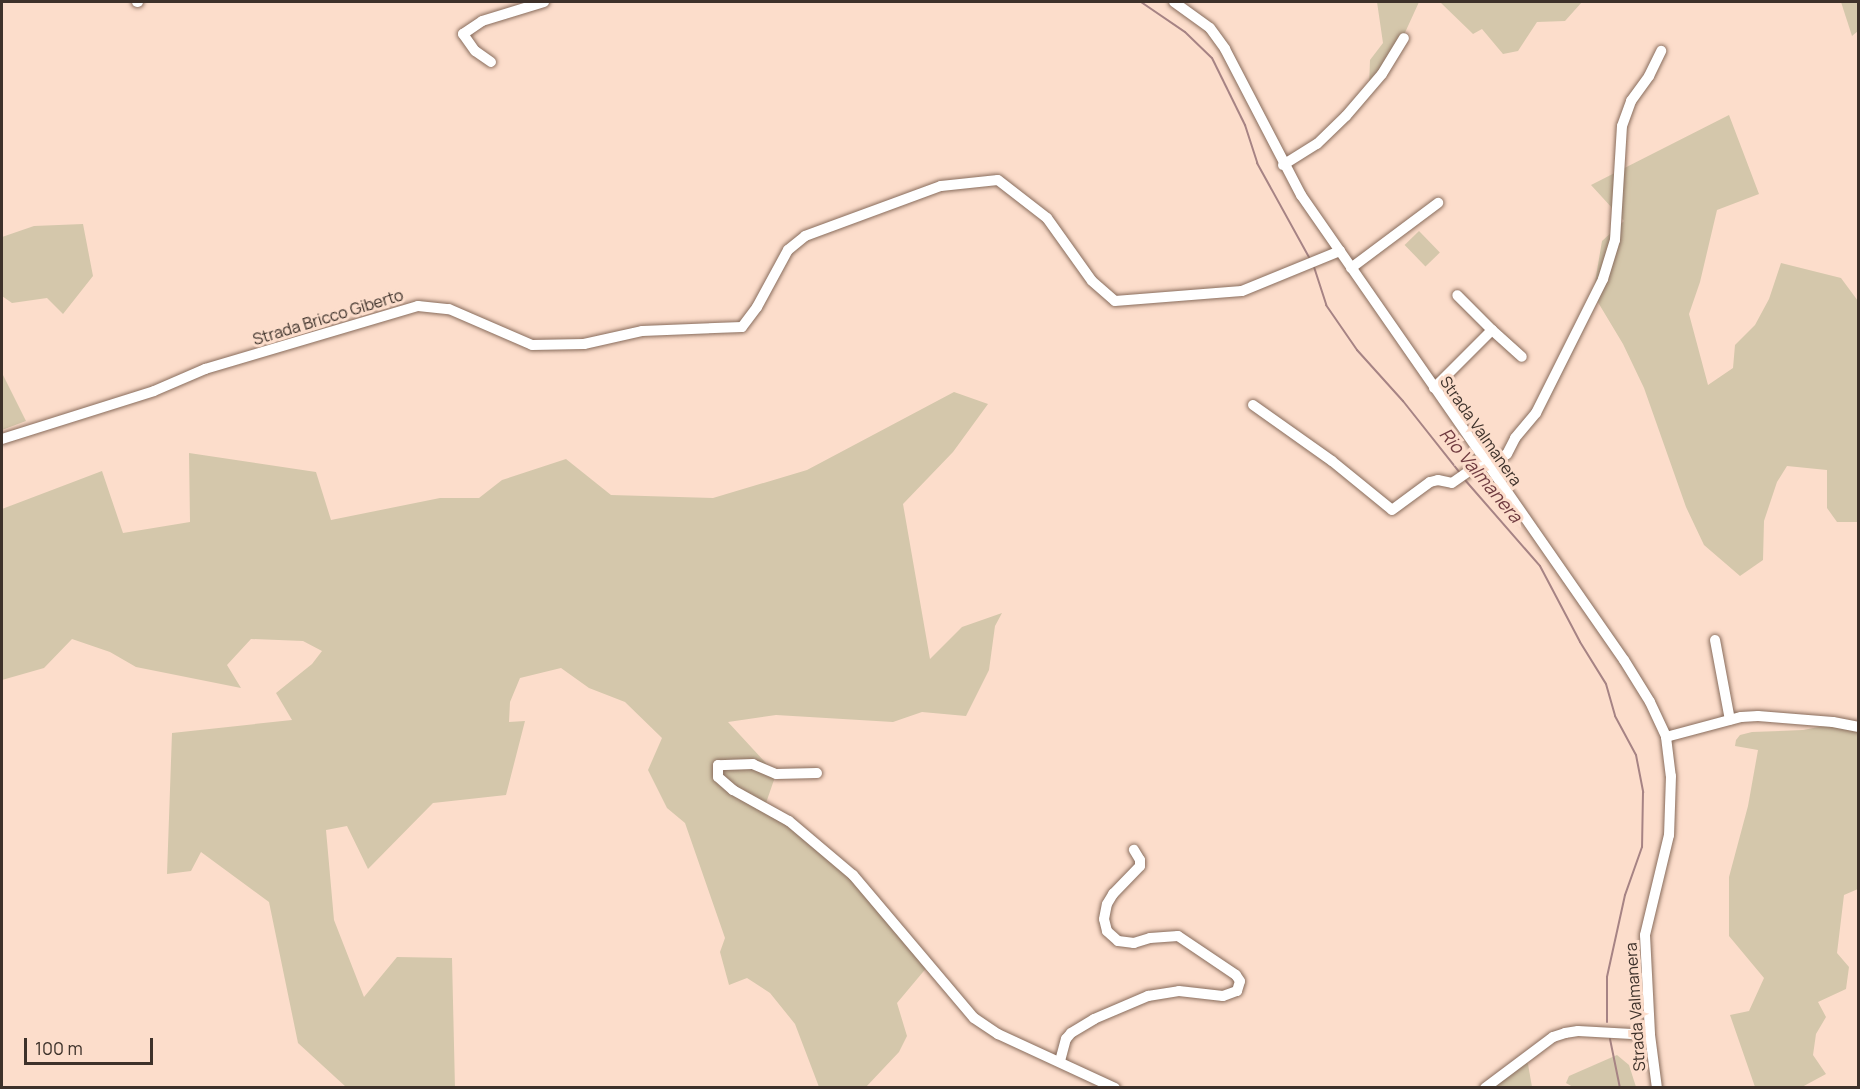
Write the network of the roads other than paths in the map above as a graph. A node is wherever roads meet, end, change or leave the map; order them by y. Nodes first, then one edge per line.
1 (544, 2) edge
2 (1174, 2) edge
3 (1404, 38) dead end
4 (1661, 51) dead end
5 (491, 62) dead end
6 (1283, 165) junction
7 (1438, 203) dead end
8 (1340, 251) junction
9 (1351, 268) junction
10 (1457, 295) dead end
11 (1492, 330) junction
12 (1522, 357) dead end
13 (1434, 388) junction
14 (1253, 405) dead end
15 (2, 439) edge
16 (1485, 464) junction
17 (1715, 640) dead end
18 (1730, 720) junction
19 (1858, 727) edge
20 (1666, 737) junction
21 (817, 773) dead end
22 (1134, 849) dead end
23 (1650, 1035) junction
24 (1060, 1061) junction
25 (1115, 1088) edge
26 (1485, 1088) edge
27 (1657, 1088) edge

1 - 5 street
2 - 6 street, Strada Valmanera
3 - 6 street
4 - 16 street
6 - 8 street, Strada Valmanera
7 - 9 street
8 - 9 street, Strada Valmanera
8 - 15 street, Strada Bricco Giberto
9 - 13 street, Strada Valmanera
10 - 11 street
11 - 12 street
11 - 13 street
13 - 16 street, Strada Valmanera
14 - 16 street
16 - 20 street, Strada Valmanera
17 - 18 street
18 - 19 street
18 - 20 street
20 - 23 street, Strada Valmanera
21 - 24 street
22 - 24 street
23 - 26 street
23 - 27 street, Strada Valmanera
24 - 25 street

